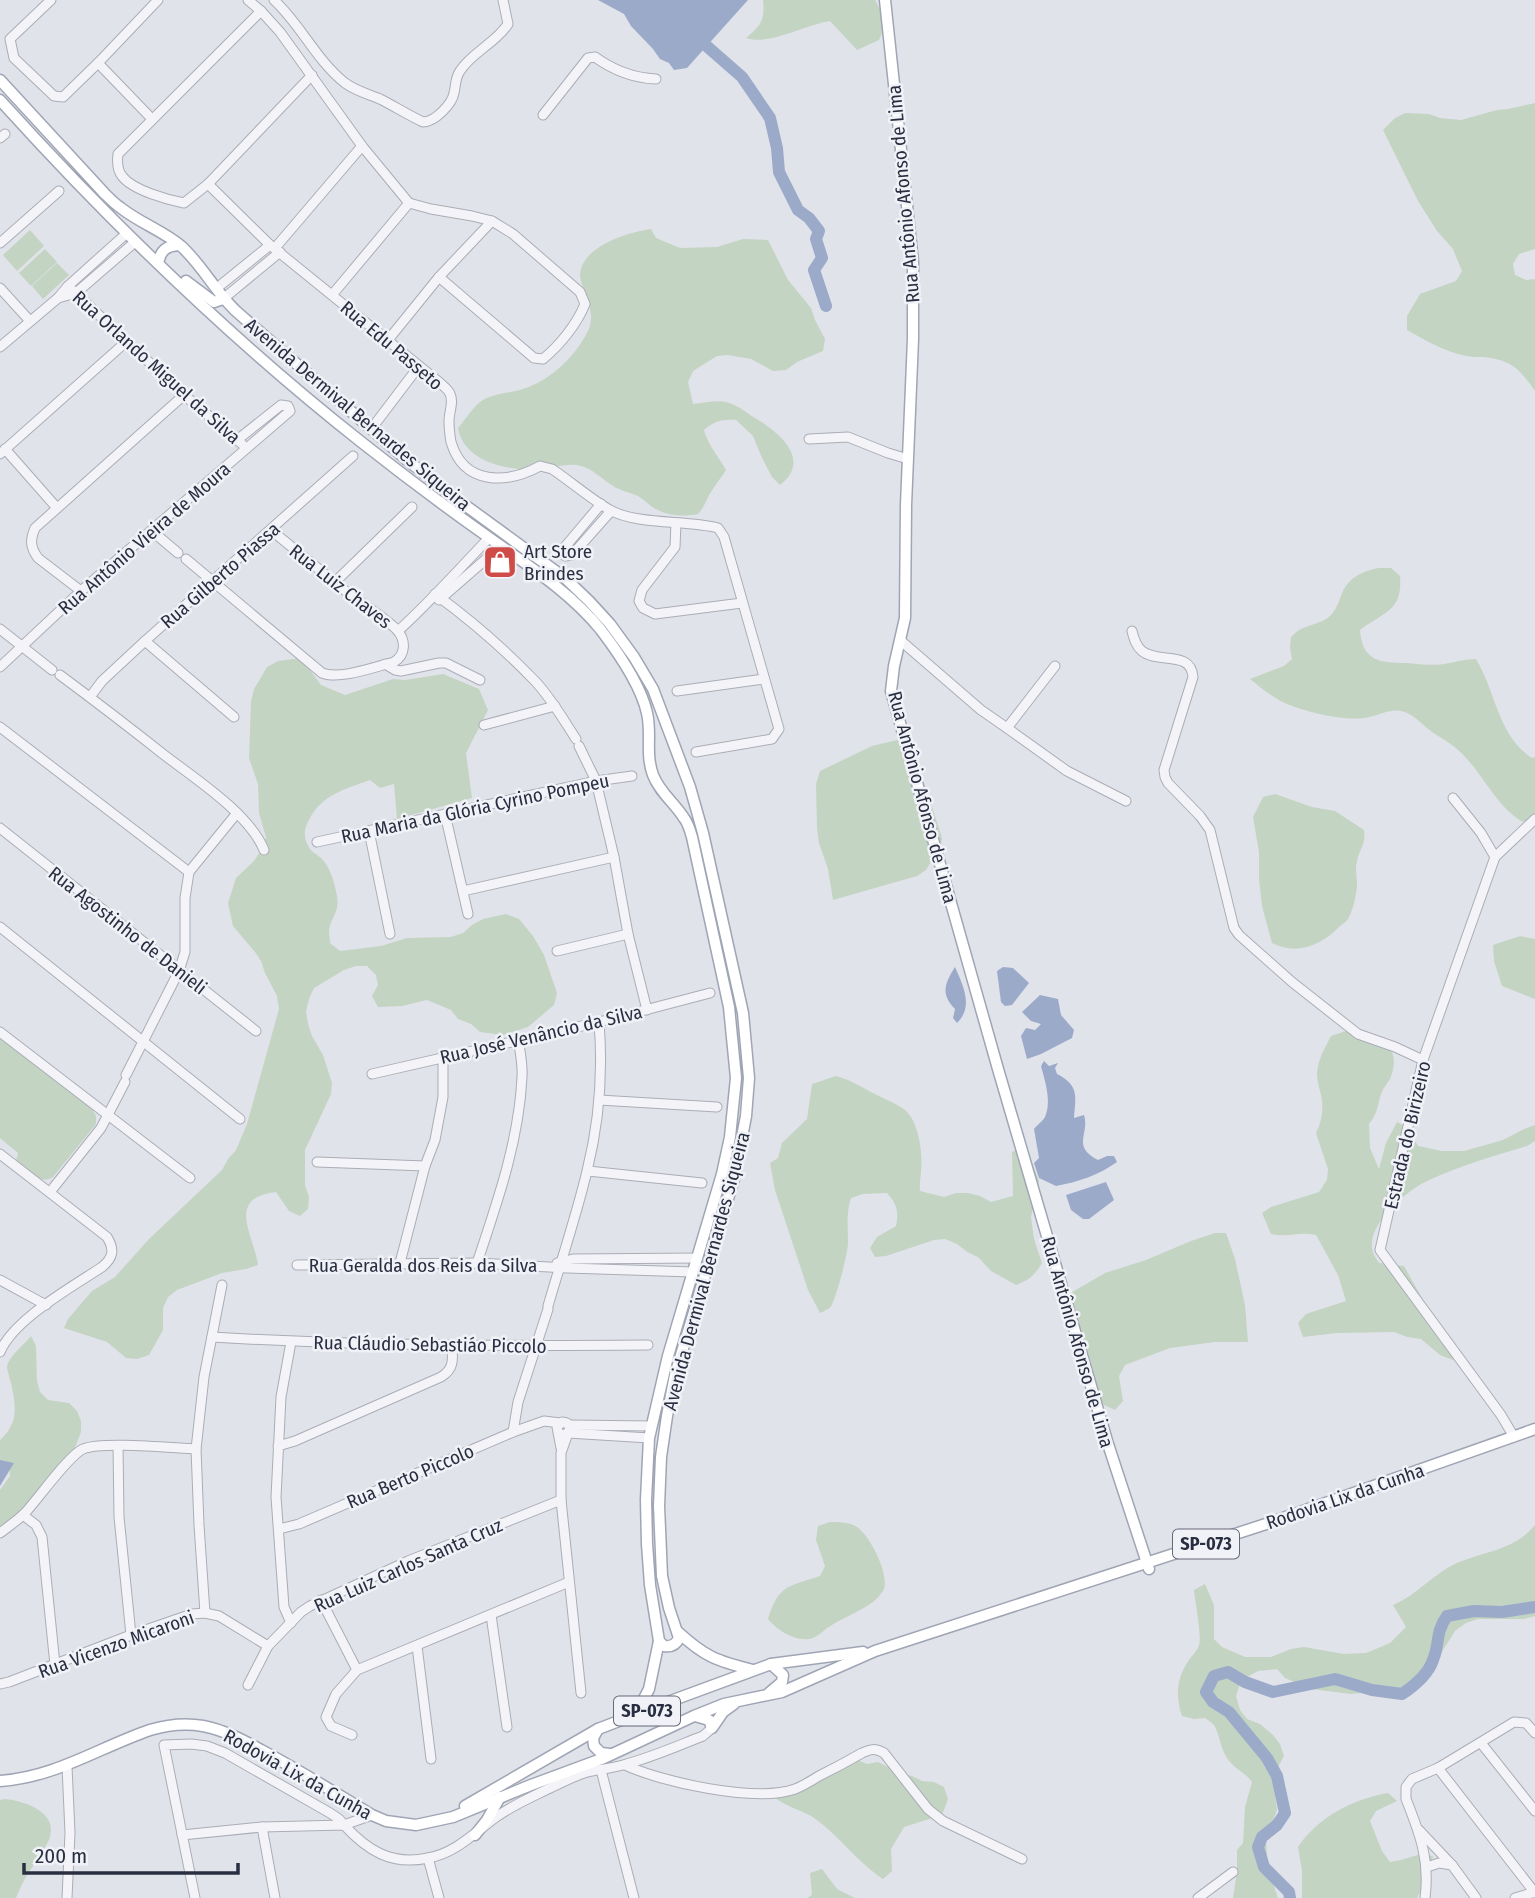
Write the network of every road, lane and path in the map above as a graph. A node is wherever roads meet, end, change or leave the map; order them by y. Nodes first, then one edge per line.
1 (51, 0) edge
2 (158, 0) edge
3 (248, 0) edge
4 (274, 0) edge
5 (503, 0) edge
6 (885, 0) edge
7 (261, 11) junction
8 (98, 63) junction
9 (312, 75) junction
10 (656, 79) dead end
11 (0, 80) edge
12 (0, 100) edge
13 (543, 115) dead end
14 (152, 119) junction
15 (362, 146) junction
16 (208, 184) junction
17 (59, 191) dead end
18 (409, 202) junction
19 (492, 221) junction
20 (131, 237) junction
21 (0, 243) edge
22 (179, 245) junction
23 (275, 249) junction
24 (158, 263) junction
25 (198, 263) junction
26 (439, 277) junction
27 (180, 280) junction
28 (68, 286) junction
29 (0, 288) edge
30 (217, 288) junction
31 (76, 293) junction
32 (332, 295) junction
33 (58, 298) junction
34 (223, 299) junction
35 (30, 321) junction
36 (127, 341) junction
37 (388, 341) junction
38 (0, 347) edge
39 (419, 366) junction
40 (184, 395) junction
41 (372, 428) junction
42 (809, 439) dead end
43 (237, 440) junction
44 (246, 447) junction
45 (3, 451) edge
46 (353, 456) dead end
47 (908, 459) junction
48 (601, 503) junction
49 (412, 507) dead end
50 (57, 509) junction
51 (611, 511) junction
52 (676, 523) junction
53 (271, 530) junction
54 (152, 531) junction
55 (489, 538) junction
56 (501, 546) junction
57 (335, 582) junction
58 (212, 583) junction
59 (81, 591) junction
60 (438, 596) junction
61 (742, 603) junction
62 (0, 629) edge
63 (398, 631) junction
64 (1132, 631) dead end
65 (900, 640) junction
66 (145, 641) junction
67 (23, 646) junction
68 (385, 664) junction
69 (1055, 666) dead end
70 (0, 667) edge
71 (764, 679) junction
72 (480, 680) dead end
73 (677, 691) dead end
74 (90, 697) junction
75 (555, 706) junction
76 (234, 717) dead end
77 (484, 725) dead end
78 (0, 727) edge
79 (1007, 729) junction
80 (675, 744) junction
81 (648, 748) junction
82 (696, 752) dead end
83 (632, 776) dead end
84 (596, 781) junction
85 (690, 787) junction
86 (665, 796) junction
87 (1453, 798) dead end
88 (1126, 801) dead end
89 (237, 813) junction
90 (445, 814) junction
91 (1535, 818) edge
92 (0, 828) edge
93 (369, 831) junction
94 (317, 842) dead end
95 (264, 850) dead end
96 (614, 857) junction
97 (1495, 858) junction
98 (189, 872) junction
99 (463, 891) junction
100 (468, 914) dead end
101 (0, 927) edge
102 (390, 934) dead end
103 (628, 934) junction
104 (556, 951) dead end
105 (179, 971) junction
106 (710, 993) dead end
107 (647, 1010) junction
108 (599, 1022) junction
109 (256, 1031) dead end
110 (0, 1032) edge
111 (519, 1039) junction
112 (143, 1040) junction
113 (443, 1057) junction
114 (1423, 1060) junction
115 (372, 1074) dead end
116 (599, 1100) junction
117 (717, 1107) dead end
118 (109, 1116) junction
119 (240, 1119) dead end
120 (0, 1154) edge
121 (317, 1162) dead end
122 (425, 1166) junction
123 (588, 1171) junction
124 (190, 1178) dead end
125 (702, 1183) dead end
126 (50, 1192) junction
127 (697, 1258) junction
128 (400, 1263) junction
129 (477, 1263) junction
130 (297, 1265) dead end
131 (556, 1265) junction
132 (693, 1272) junction
133 (0, 1280) edge
134 (222, 1285) dead end
135 (46, 1305) junction
136 (212, 1337) junction
137 (291, 1342) junction
138 (648, 1345) dead end
139 (452, 1346) junction
140 (535, 1346) junction
141 (0, 1352) edge
142 (518, 1402) junction
143 (537, 1424) junction
144 (563, 1429) junction
145 (1535, 1429) edge
146 (279, 1432) junction
147 (513, 1432) junction
148 (650, 1432) junction
149 (301, 1437) junction
150 (1514, 1437) junction
151 (118, 1446) junction
152 (278, 1446) junction
153 (196, 1449) junction
154 (561, 1500) junction
155 (23, 1515) junction
156 (279, 1529) junction
157 (0, 1533) edge
158 (1141, 1544) junction
159 (1169, 1556) junction
160 (1148, 1566) junction
161 (1128, 1569) junction
162 (569, 1582) junction
163 (283, 1595) junction
164 (321, 1601) junction
165 (301, 1612) junction
166 (205, 1613) junction
167 (491, 1615) junction
168 (291, 1623) junction
169 (678, 1632) junction
170 (131, 1635) junction
171 (659, 1641) junction
172 (268, 1646) junction
173 (417, 1646) junction
174 (875, 1651) junction
175 (771, 1664) junction
176 (55, 1665) junction
177 (356, 1670) junction
178 (753, 1670) junction
179 (0, 1684) edge
180 (247, 1685) dead end
181 (581, 1693) dead end
182 (764, 1697) junction
183 (736, 1702) junction
184 (635, 1716) junction
185 (694, 1716) junction
186 (507, 1727) dead end
187 (598, 1728) junction
188 (712, 1728) junction
189 (1535, 1732) edge
190 (352, 1735) dead end
191 (1481, 1743) junction
192 (610, 1754) junction
193 (431, 1759) dead end
194 (625, 1765) junction
195 (67, 1766) junction
196 (1438, 1768) junction
197 (601, 1770) junction
198 (0, 1781) edge
199 (500, 1797) junction
200 (1535, 1811) edge
201 (372, 1815) junction
202 (438, 1821) junction
203 (344, 1825) junction
204 (262, 1827) junction
205 (1417, 1828) junction
206 (182, 1835) junction
207 (475, 1835) junction
208 (428, 1858) junction
209 (1022, 1859) dead end
210 (1452, 1865) junction
211 (1427, 1867) junction
212 (1233, 1872) dead end
213 (1535, 1892) edge
214 (67, 1898) edge
215 (195, 1898) edge
216 (275, 1898) edge
217 (439, 1898) edge
218 (634, 1898) edge
219 (1198, 1898) edge
220 (1425, 1898) edge
221 (1476, 1898) edge
222 (1515, 1898) edge

1 - 8 street
2 - 8 street
3 - 7 street
4 - 5 street
6 - 47 main road, Rua Antônio Afonso de Lima
7 - 9 street
7 - 14 street
8 - 14 street
9 - 15 street
9 - 16 street
10 - 13 street
11 - 22 main road, Avenida Dermival Bernardes Siqueira
12 - 20 main road, Avenida Dermival Bernardes Siqueira
14 - 16 street
15 - 18 street
15 - 23 street
16 - 23 street, Rua Edu Passeto
17 - 21 street
18 - 19 street
18 - 32 street
19 - 26 street
19 - 26 street
20 - 24 main road, Avenida Dermival Bernardes Siqueira
20 - 28 street
20 - 31 street
22 - 24 main road
22 - 25 main road, Avenida Dermival Bernardes Siqueira
23 - 30 street
23 - 32 street, Rua Edu Passeto
23 - 34 street
24 - 27 main road, Avenida Dermival Bernardes Siqueira
25 - 27 main road
25 - 30 main road, Avenida Dermival Bernardes Siqueira
26 - 37 street
27 - 34 main road
27 - 55 main road, Avenida Dermival Bernardes Siqueira
28 - 31 street, Rua Orlando Miguel da Silva
28 - 33 street
29 - 35 street
30 - 34 main road, Avenida Dermival Bernardes Siqueira
31 - 33 street
31 - 36 street, Rua Orlando Miguel da Silva
32 - 37 street, Rua Edu Passeto
33 - 35 street
34 - 41 main road, Avenida Dermival Bernardes Siqueira
35 - 38 street
36 - 40 street, Rua Orlando Miguel da Silva
36 - 45 street
37 - 39 street, Rua Edu Passeto
39 - 41 street
39 - 48 street, Rua Edu Passeto
40 - 43 street, Rua Orlando Miguel da Silva
40 - 50 street
41 - 80 main road, Avenida Dermival Bernardes Siqueira
42 - 47 street
43 - 44 street, Rua Orlando Miguel da Silva
43 - 44 street, Rua Antônio Vieira de Moura
44 - 54 street, Rua Antônio Vieira de Moura
45 - 50 street
46 - 53 street, Rua Gilberto Piassa
47 - 65 main road, Rua Antônio Afonso de Lima
48 - 51 street
48 - 51 street
49 - 57 street
50 - 59 street
51 - 52 street
52 - 61 street
52 - 61 street
53 - 57 street, Rua Luiz Chaves
53 - 58 street, Rua Gilberto Piassa
54 - 58 street
54 - 59 street, Rua Antônio Vieira de Moura
55 - 56 main road, Avenida Dermival Bernardes Siqueira
55 - 60 street
56 - 60 street
56 - 81 main road, Avenida Dermival Bernardes Siqueira
57 - 63 street, Rua Luiz Chaves
58 - 66 street, Rua Gilberto Piassa
58 - 68 street
59 - 67 street, Rua Antônio Vieira de Moura
60 - 63 street
60 - 75 street
61 - 71 street
62 - 67 street
63 - 68 street, Rua Luiz Chaves
64 - 114 street
65 - 79 street
65 - 158 main road, Rua Antônio Afonso de Lima
66 - 74 street, Rua Gilberto Piassa
66 - 76 street
67 - 70 street, Rua Antônio Vieira de Moura
67 - 74 street
68 - 72 street
69 - 79 street
71 - 73 street
71 - 82 street
74 - 89 street
75 - 77 street
75 - 84 street
78 - 98 street
79 - 88 street
80 - 81 main road
80 - 85 main road, Avenida Dermival Bernardes Siqueira
81 - 86 main road, Avenida Dermival Bernardes Siqueira
83 - 84 street, Rua Maria da Glória Cyrino Pompeu
84 - 90 street, Rua Maria da Glória Cyrino Pompeu
84 - 96 street
85 - 86 main road
85 - 169 main road, Avenida Dermival Bernardes Siqueira
86 - 127 main road, Avenida Dermival Bernardes Siqueira
87 - 97 street
89 - 95 street
89 - 98 street
90 - 93 street, Rua Maria da Glória Cyrino Pompeu
90 - 99 street
91 - 97 street, Estrada do Birizeiro
92 - 105 street, Rua Agostinho de Danieli
93 - 94 street, Rua Maria da Glória Cyrino Pompeu
93 - 102 street
96 - 99 street
96 - 103 street
97 - 114 street, Estrada do Birizeiro
98 - 105 street
99 - 100 street
101 - 112 street
103 - 104 street
103 - 107 street
105 - 109 street, Rua Agostinho de Danieli
105 - 112 street
106 - 107 street, Rua José Venâncio da Silva
107 - 108 street, Rua José Venâncio da Silva
108 - 111 street, Rua José Venâncio da Silva
108 - 116 street
110 - 118 street
111 - 113 street, Rua José Venâncio da Silva
111 - 129 street
112 - 118 street
112 - 119 street
113 - 115 street, Rua José Venâncio da Silva
113 - 122 street
114 - 150 street, Estrada do Birizeiro
116 - 117 street
116 - 123 street
118 - 124 street
118 - 126 street
120 - 126 street
121 - 122 street
122 - 128 street
123 - 125 street
123 - 131 street
126 - 135 street
127 - 131 street
127 - 132 main road, Avenida Dermival Bernardes Siqueira
128 - 129 street, Rua Geralda dos Reis da Silva
128 - 130 street, Rua Geralda dos Reis da Silva
129 - 131 street, Rua Geralda dos Reis da Silva
131 - 132 street
131 - 140 street
132 - 148 main road, Avenida Dermival Bernardes Siqueira
133 - 135 street
134 - 136 street
135 - 141 street
136 - 137 street, Rua Cláudio Sebastiáo Piccolo
136 - 153 street
137 - 139 street, Rua Cláudio Sebastiáo Piccolo
137 - 146 street
138 - 140 street, Rua Cláudio Sebastiáo Piccolo
139 - 140 street, Rua Cláudio Sebastiáo Piccolo
139 - 149 street
140 - 142 street
142 - 143 street
142 - 147 street
143 - 144 street
143 - 147 street, Rua Berto Piccolo
144 - 148 street
144 - 154 street
145 - 150 main road, Rodovia Lix da Cunha / SP-073
146 - 149 street
146 - 152 street
147 - 156 street, Rua Berto Piccolo
148 - 171 main road, Avenida Dermival Bernardes Siqueira
149 - 152 street
150 - 159 main road, Rodovia Lix da Cunha / SP-073
151 - 153 street
151 - 155 street
151 - 170 street
152 - 156 street
153 - 166 street
154 - 162 street
154 - 164 street, Rua Luiz Carlos Santa Cruz
155 - 157 street
155 - 176 street
156 - 163 street
158 - 159 main road
158 - 160 main road, Rua Antônio Afonso de Lima
158 - 161 main road
159 - 160 main road, Rodovia Lix da Cunha
160 - 161 main road, Rodovia Lix da Cunha
161 - 174 main road, Rodovia Lix da Cunha / SP-073
162 - 167 street
162 - 181 street
163 - 165 street
163 - 168 street
164 - 165 street, Rua Luiz Carlos Santa Cruz
164 - 177 street
165 - 168 street, Rua Luiz Carlos Santa Cruz
166 - 170 street, Rua Vicenzo Micaroni
166 - 172 street, Rua Vicenzo Micaroni
167 - 173 street
167 - 186 street
168 - 172 street, Rua Luiz Carlos Santa Cruz
169 - 171 main road
169 - 178 main road
170 - 176 street, Rua Vicenzo Micaroni
171 - 184 main road
172 - 180 street, Rua Luiz Carlos Santa Cruz
173 - 177 street
173 - 193 street
174 - 175 main road, Rodovia Lix da Cunha / SP-073
174 - 182 main road, Rodovia Lix da Cunha / SP-073
175 - 178 main road, Rodovia Lix da Cunha / SP-073
175 - 182 main road
176 - 179 street, Rua Vicenzo Micaroni
177 - 190 street
178 - 184 main road, Rodovia Lix da Cunha / SP-073
182 - 183 main road, Rodovia Lix da Cunha / SP-073
183 - 185 main road, Rodovia Lix da Cunha / SP-073
183 - 188 main road
184 - 187 main road, Rodovia Lix da Cunha / SP-073
185 - 188 main road
185 - 192 main road, Rodovia Lix da Cunha / SP-073
187 - 192 main road
187 - 202 main road, Rodovia Lix da Cunha / SP-073
188 - 194 street
189 - 191 street
191 - 196 street
191 - 200 street
192 - 199 main road, Rodovia Lix da Cunha / SP-073
194 - 197 street
194 - 209 street
195 - 198 main road, Rodovia Lix da Cunha / SP-073
195 - 201 main road, Rodovia Lix da Cunha / SP-073
195 - 214 street
196 - 205 street
196 - 213 street
197 - 207 street
197 - 218 street
199 - 202 main road, Rodovia Lix da Cunha / SP-073
199 - 207 main road
201 - 202 main road, Rodovia Lix da Cunha / SP-073
201 - 203 street
203 - 204 street
203 - 206 street
203 - 208 street
204 - 206 street
204 - 216 street
205 - 210 street
205 - 211 street
206 - 215 street
207 - 208 street
208 - 217 street
210 - 211 street
210 - 221 street
211 - 220 street
212 - 219 street
213 - 222 street

